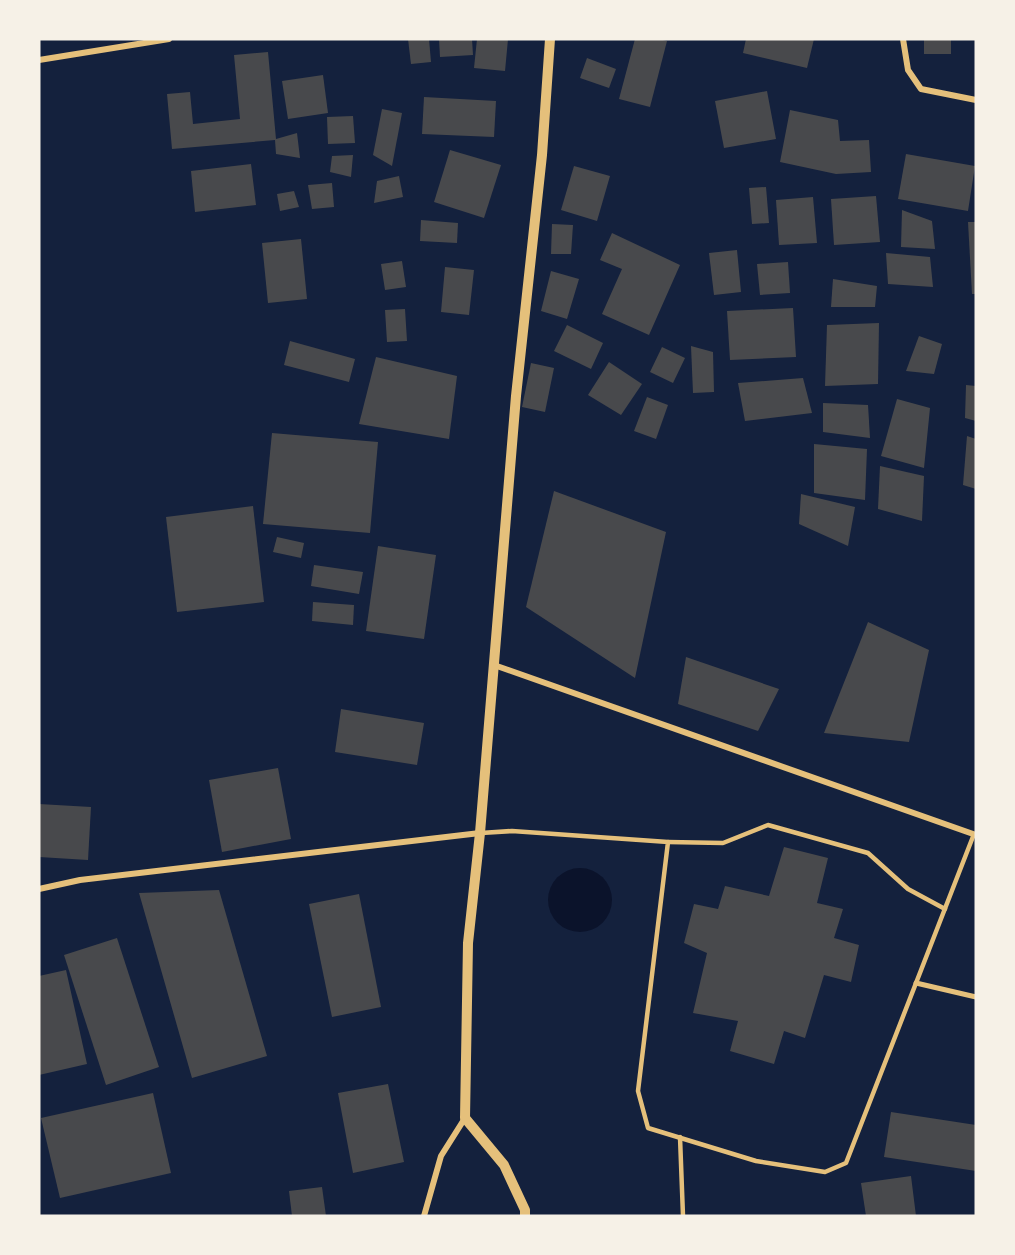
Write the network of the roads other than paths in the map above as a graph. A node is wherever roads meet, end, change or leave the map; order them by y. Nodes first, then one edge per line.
1 (169, 39) edge
2 (550, 39) edge
3 (903, 39) edge
4 (39, 60) edge
5 (976, 100) edge
6 (493, 665) junction
7 (480, 833) junction
8 (975, 835) edge
9 (668, 842) junction
10 (39, 889) edge
11 (945, 909) junction
12 (916, 983) junction
13 (976, 997) edge
14 (465, 1118) junction
15 (680, 1137) junction
16 (424, 1216) edge
17 (525, 1216) edge
18 (683, 1216) edge

1 - 4 street
2 - 6 street
3 - 5 street
6 - 7 street
6 - 8 street
7 - 9 lane
7 - 10 street
7 - 14 street
8 - 11 lane
9 - 11 lane
9 - 15 lane
11 - 12 lane
12 - 13 street
12 - 15 lane
14 - 16 street
14 - 17 street
15 - 18 lane

